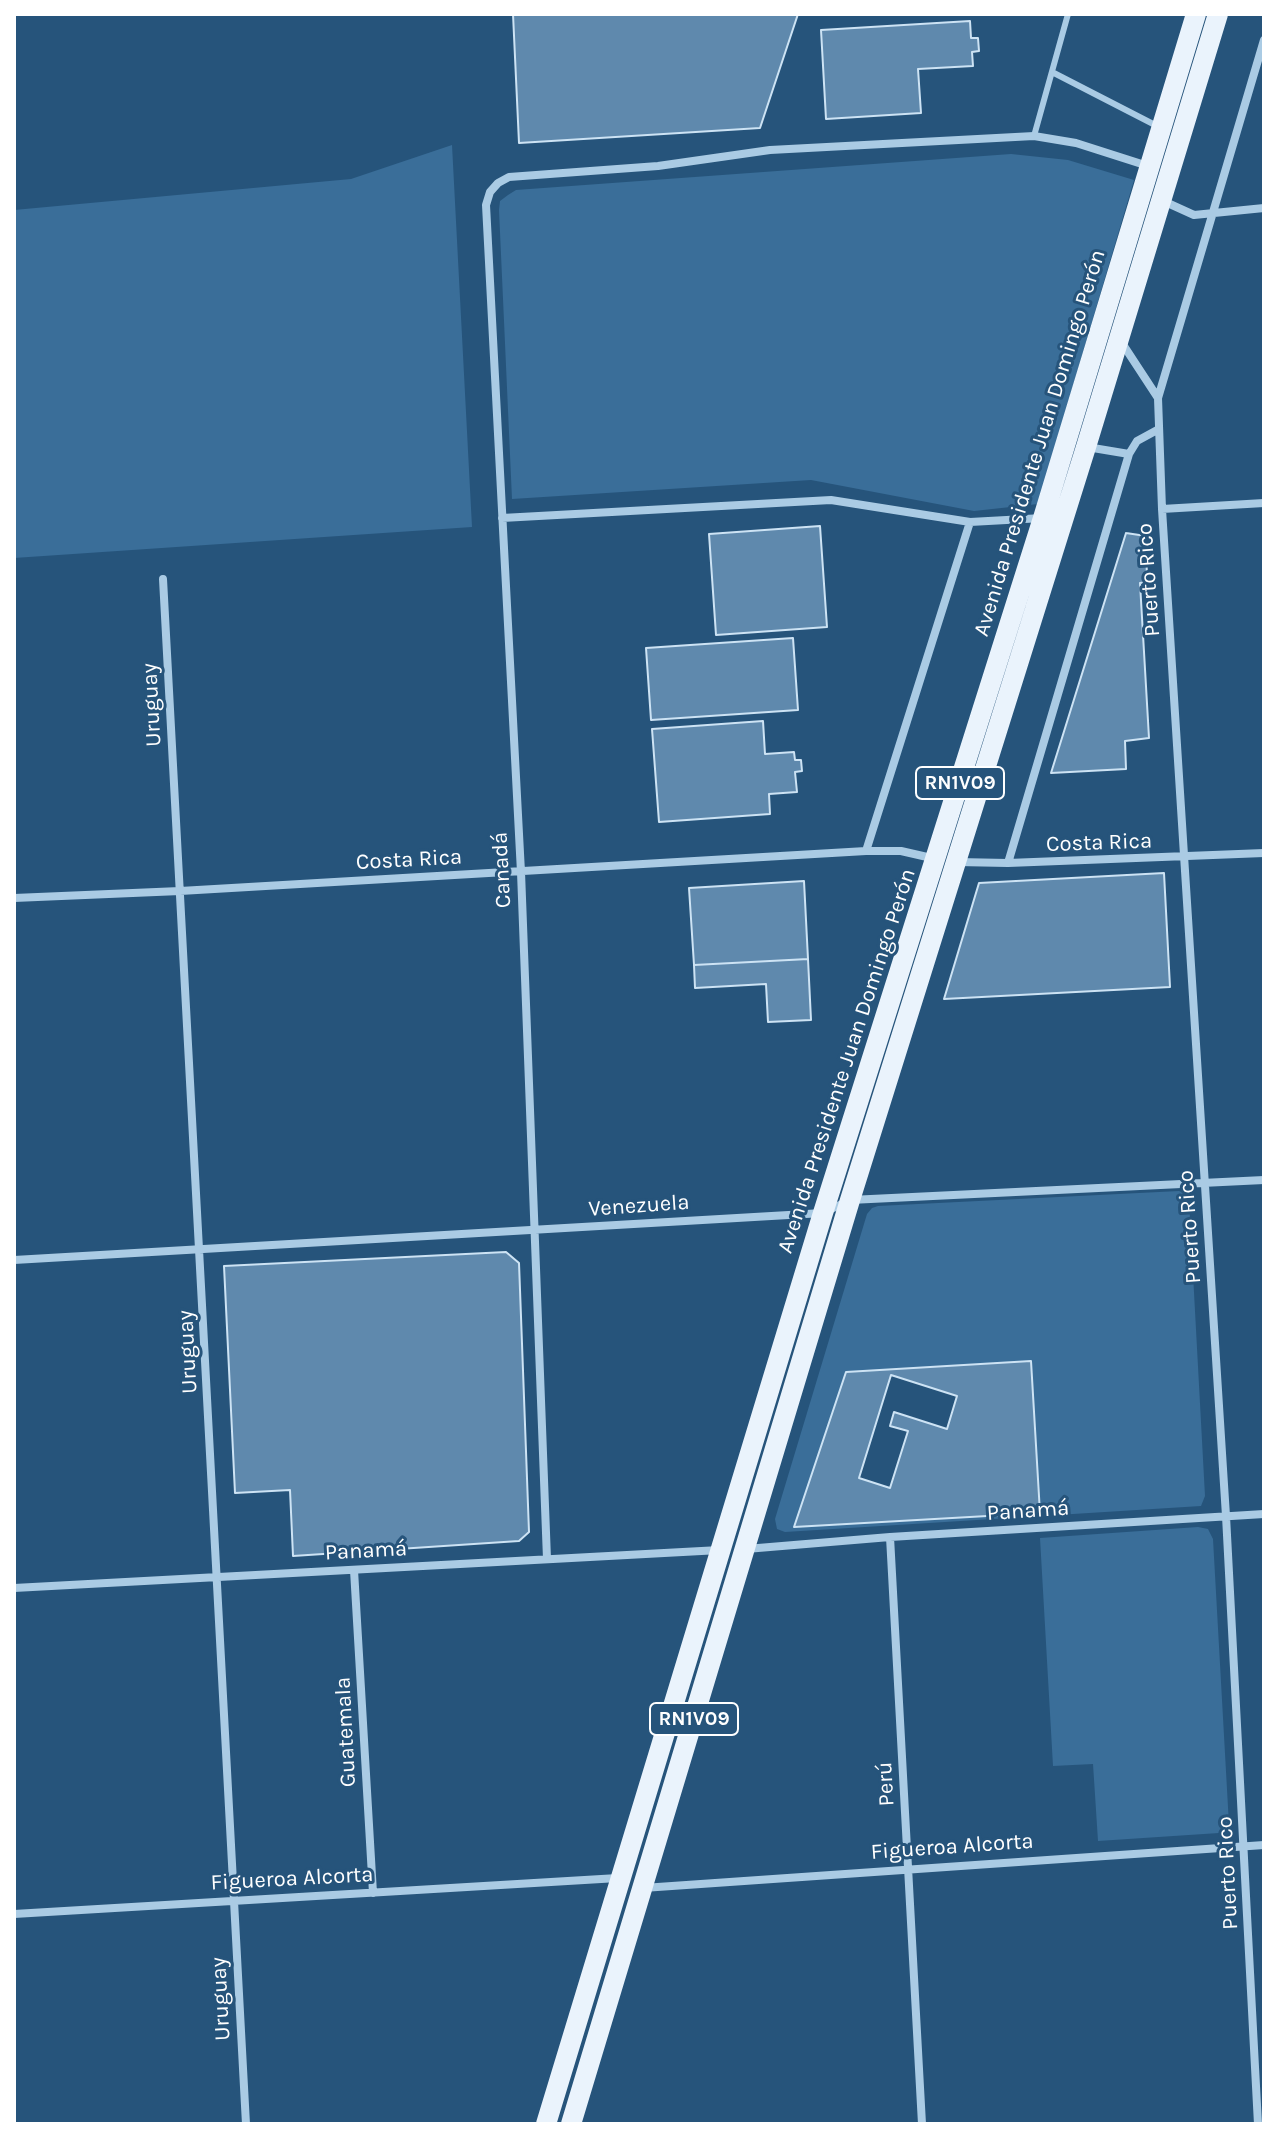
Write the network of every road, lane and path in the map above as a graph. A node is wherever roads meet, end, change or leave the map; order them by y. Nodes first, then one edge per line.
1 (1068, 14) edge
2 (1196, 14) edge
3 (1218, 14) edge
4 (1264, 40) edge
5 (1052, 72) junction
6 (1161, 129) junction
7 (1034, 136) junction
8 (1149, 166) junction
9 (1161, 200) junction
10 (1264, 208) edge
11 (1214, 213) junction
12 (1119, 339) junction
13 (1158, 398) junction
14 (1159, 429) junction
15 (1086, 447) junction
16 (1129, 454) junction
17 (1264, 503) edge
18 (1162, 509) junction
19 (502, 518) junction
20 (1043, 518) junction
21 (970, 522) junction
22 (163, 579) dead end
23 (866, 851) junction
24 (1264, 853) edge
25 (1185, 858) junction
26 (946, 861) junction
27 (1008, 863) junction
28 (521, 872) junction
29 (180, 891) junction
30 (14, 898) edge
31 (1264, 1180) edge
32 (1205, 1184) junction
33 (850, 1200) junction
34 (823, 1213) junction
35 (536, 1231) junction
36 (200, 1250) junction
37 (14, 1260) edge
38 (1264, 1514) edge
39 (1226, 1516) junction
40 (890, 1537) junction
41 (746, 1549) junction
42 (721, 1550) junction
43 (547, 1559) junction
44 (354, 1570) junction
45 (218, 1577) junction
46 (14, 1588) edge
47 (1264, 1845) edge
48 (1244, 1846) junction
49 (908, 1868) junction
50 (619, 1878) junction
51 (643, 1888) junction
52 (373, 1893) junction
53 (235, 1901) junction
54 (14, 1914) edge
55 (246, 2124) edge
56 (546, 2124) edge
57 (571, 2124) edge
58 (922, 2124) edge
59 (1258, 2124) edge

1 - 5 lane
2 - 6 main road, Avenida Presidente Juan Domingo Perón / RN1V09
3 - 9 main road, Avenida Presidente Juan Domingo Perón / RN1V09
4 - 11 street
5 - 6 lane
5 - 7 lane
6 - 8 main road, Avenida Presidente Juan Domingo Perón / RN1V09
7 - 8 street
7 - 19 street, Canadá
8 - 20 main road, Avenida Presidente Juan Domingo Perón / RN1V09
9 - 11 street
9 - 12 main road, Avenida Presidente Juan Domingo Perón / RN1V09
10 - 11 street
11 - 13 street
12 - 13 street
12 - 15 main road, Avenida Presidente Juan Domingo Perón / RN1V09
13 - 14 street, Puerto Rico
14 - 16 street
14 - 18 street, Puerto Rico
15 - 16 street
15 - 26 main road, Avenida Presidente Juan Domingo Perón / RN1V09
16 - 27 street
17 - 18 street
18 - 25 street, Puerto Rico
19 - 21 street
19 - 28 street, Canadá
20 - 21 street
20 - 26 main road, Avenida Presidente Juan Domingo Perón / RN1V09
21 - 23 street
22 - 29 street, Uruguay
23 - 26 street, Costa Rica
23 - 28 street, Costa Rica
24 - 25 street, Costa Rica
25 - 27 street, Costa Rica
25 - 32 street, Puerto Rico
26 - 27 street, Costa Rica
26 - 33 main road, Avenida Presidente Juan Domingo Perón / RN1V09
26 - 34 main road, Avenida Presidente Juan Domingo Perón / RN1V09
28 - 29 street, Costa Rica
28 - 35 street, Canadá
29 - 30 street, Costa Rica
29 - 36 street, Uruguay
31 - 32 street, Venezuela
32 - 33 street, Venezuela
32 - 39 street, Puerto Rico
33 - 34 street, Venezuela
33 - 41 main road, Avenida Presidente Juan Domingo Perón / RN1V09
34 - 35 street, Venezuela
34 - 42 main road, Avenida Presidente Juan Domingo Perón / RN1V09
35 - 36 street, Venezuela
35 - 43 street, Canadá
36 - 37 street, Venezuela
36 - 45 street, Uruguay
38 - 39 street, Panamá
39 - 40 street, Panamá
39 - 48 street, Puerto Rico
40 - 41 street, Panamá
40 - 49 street, Perú
41 - 51 main road, Avenida Presidente Juan Domingo Perón / RN1V09
42 - 43 street, Panamá
42 - 50 main road, Avenida Presidente Juan Domingo Perón / RN1V09
43 - 44 street, Panamá
44 - 45 street, Panamá
44 - 52 street, Guatemala
45 - 46 street, Panamá
45 - 53 street, Uruguay
47 - 48 street, Figueroa Alcorta
48 - 49 street, Figueroa Alcorta
48 - 59 street, Puerto Rico
49 - 51 street, Figueroa Alcorta
49 - 58 street, Perú
50 - 52 street, Figueroa Alcorta
50 - 56 main road, Avenida Presidente Juan Domingo Perón / RN1V09
51 - 57 main road, Avenida Presidente Juan Domingo Perón / RN1V09
52 - 53 street, Figueroa Alcorta
53 - 54 street, Figueroa Alcorta
53 - 55 street, Uruguay

